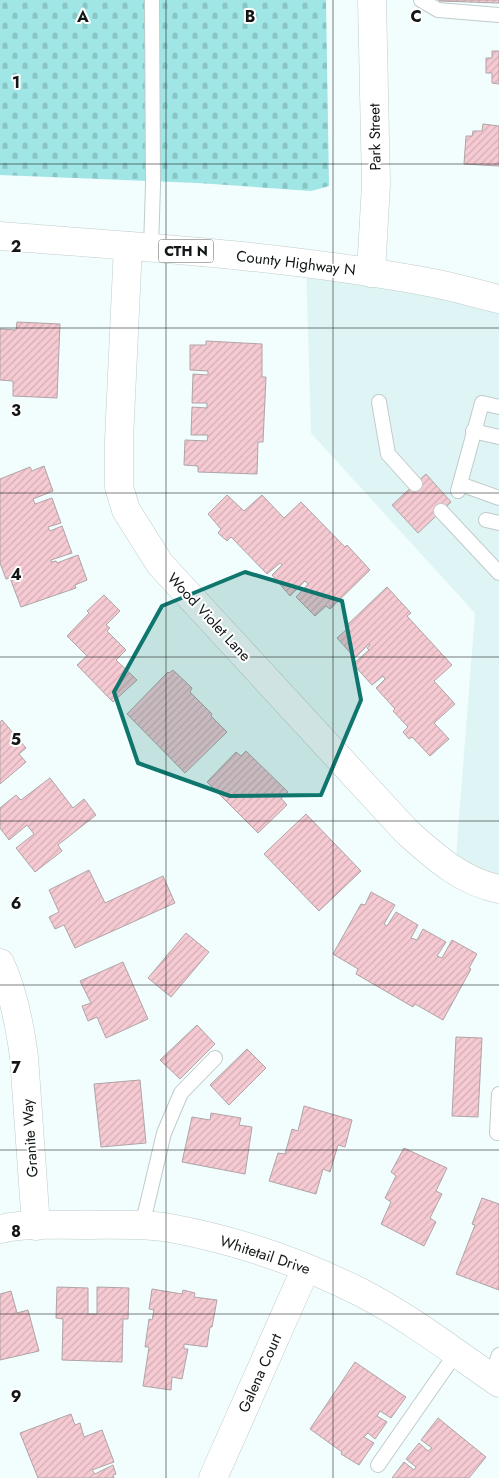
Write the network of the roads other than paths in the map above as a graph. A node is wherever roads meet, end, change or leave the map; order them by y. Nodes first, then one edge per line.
1 (152, 0) edge
2 (372, 0) edge
3 (421, 0) edge
4 (499, 15) edge
5 (0, 236) edge
6 (140, 247) junction
7 (371, 273) junction
8 (499, 299) edge
9 (378, 402) dead end
10 (499, 406) edge
11 (473, 431) junction
12 (499, 437) edge
13 (415, 484) dead end
14 (499, 498) edge
15 (441, 511) dead end
16 (499, 573) edge
17 (499, 889) edge
18 (0, 963) edge
19 (215, 1058) dead end
20 (499, 1094) edge
21 (497, 1133) dead end
22 (36, 1226) junction
23 (142, 1226) junction
24 (0, 1229) edge
25 (306, 1268) junction
26 (456, 1353) junction
27 (496, 1372) edge
28 (378, 1465) dead end
29 (213, 1478) edge

1 - 6 lane
2 - 7 street, Park Street
3 - 4 lane
5 - 6 street, County Highway N / CTH N
6 - 7 street, County Highway N / CTH N
6 - 17 street, Wood Violet Lane
7 - 8 street, County Highway N / CTH N
9 - 13 lane
10 - 11 lane
11 - 12 lane
11 - 14 lane
15 - 16 lane
18 - 22 street, Granite Way
19 - 23 lane
20 - 21 lane
22 - 23 street, Whitetail Drive
22 - 24 street, Whitetail Drive
23 - 25 street, Whitetail Drive
25 - 26 street, Whitetail Drive
25 - 29 street, Galena Court
26 - 27 street, Whitetail Drive
26 - 28 lane

